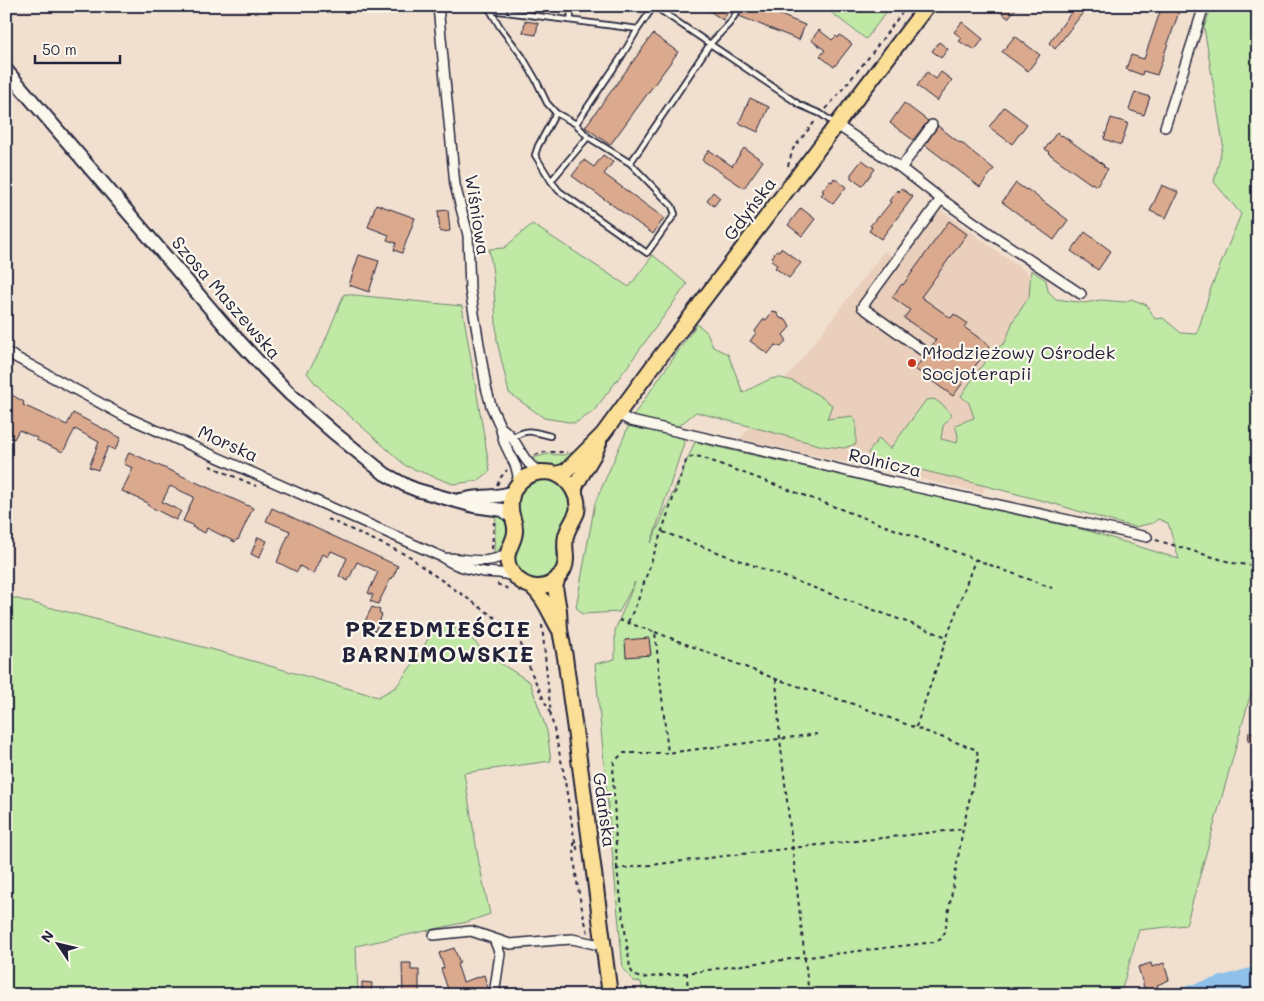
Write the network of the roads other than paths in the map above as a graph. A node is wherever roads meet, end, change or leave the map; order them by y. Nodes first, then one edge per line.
1 (438, 6) edge
2 (570, 6) edge
3 (654, 6) edge
4 (741, 6) edge
5 (927, 6) edge
6 (1204, 6) edge
7 (490, 8) edge
8 (571, 20) junction
9 (638, 29) junction
10 (710, 44) junction
11 (6, 70) edge
12 (556, 113) junction
13 (576, 124) junction
14 (837, 125) junction
15 (932, 125) dead end
16 (1165, 128) dead end
17 (588, 137) junction
18 (630, 163) junction
19 (901, 168) junction
20 (551, 181) junction
21 (941, 199) junction
22 (1081, 294) dead end
23 (922, 350) dead end
24 (6, 352) edge
25 (617, 414) junction
26 (603, 434) junction
27 (550, 436) dead end
28 (508, 440) junction
29 (541, 472) junction
30 (557, 474) junction
31 (515, 488) junction
32 (575, 494) junction
33 (495, 502) junction
34 (513, 518) junction
35 (1147, 537) road end
36 (508, 552) junction
37 (442, 558) junction
38 (558, 577) junction
39 (516, 585) junction
40 (531, 586) junction
41 (560, 630) junction
42 (434, 936) dead end
43 (494, 939) junction
44 (602, 939) junction
45 (1258, 992) edge
46 (497, 995) edge
47 (610, 995) edge
48 (1245, 995) edge

1 - 28 street, Wiśniowa
2 - 8 lane
3 - 9 lane
3 - 10 lane
4 - 10 lane
5 - 14 main road, Gdyńska
6 - 16 street
7 - 8 lane
7 - 12 lane
8 - 9 lane
9 - 13 lane
10 - 14 lane
10 - 18 lane
11 - 33 main road, Szosa Maszewska
12 - 13 lane
12 - 20 lane
13 - 17 lane
14 - 19 street
14 - 25 main road, Gdyńska
15 - 19 street
17 - 18 lane
17 - 20 lane
18 - 20 lane
19 - 21 street
21 - 22 street
21 - 23 street
24 - 37 street, Morska
25 - 26 main road, Gdyńska
25 - 35 street, Rolnicza
26 - 30 main road, Gdyńska
26 - 32 main road, Gdyńska
27 - 28 lane
28 - 29 street, Wiśniowa
28 - 31 street, Wiśniowa
29 - 30 main road
29 - 31 main road
30 - 32 main road
31 - 33 main road, Szosa Maszewska
31 - 34 main road
32 - 38 main road, Gdyńska
33 - 34 main road
34 - 36 main road
36 - 37 street, Morska
36 - 39 main road
37 - 39 street, Morska
38 - 40 main road
38 - 41 main road, Gdańska
39 - 40 main road
40 - 41 main road, Gdańska
41 - 44 main road, Gdańska
42 - 43 street
43 - 44 street
43 - 46 street
44 - 47 main road, Gdańska
45 - 48 street

